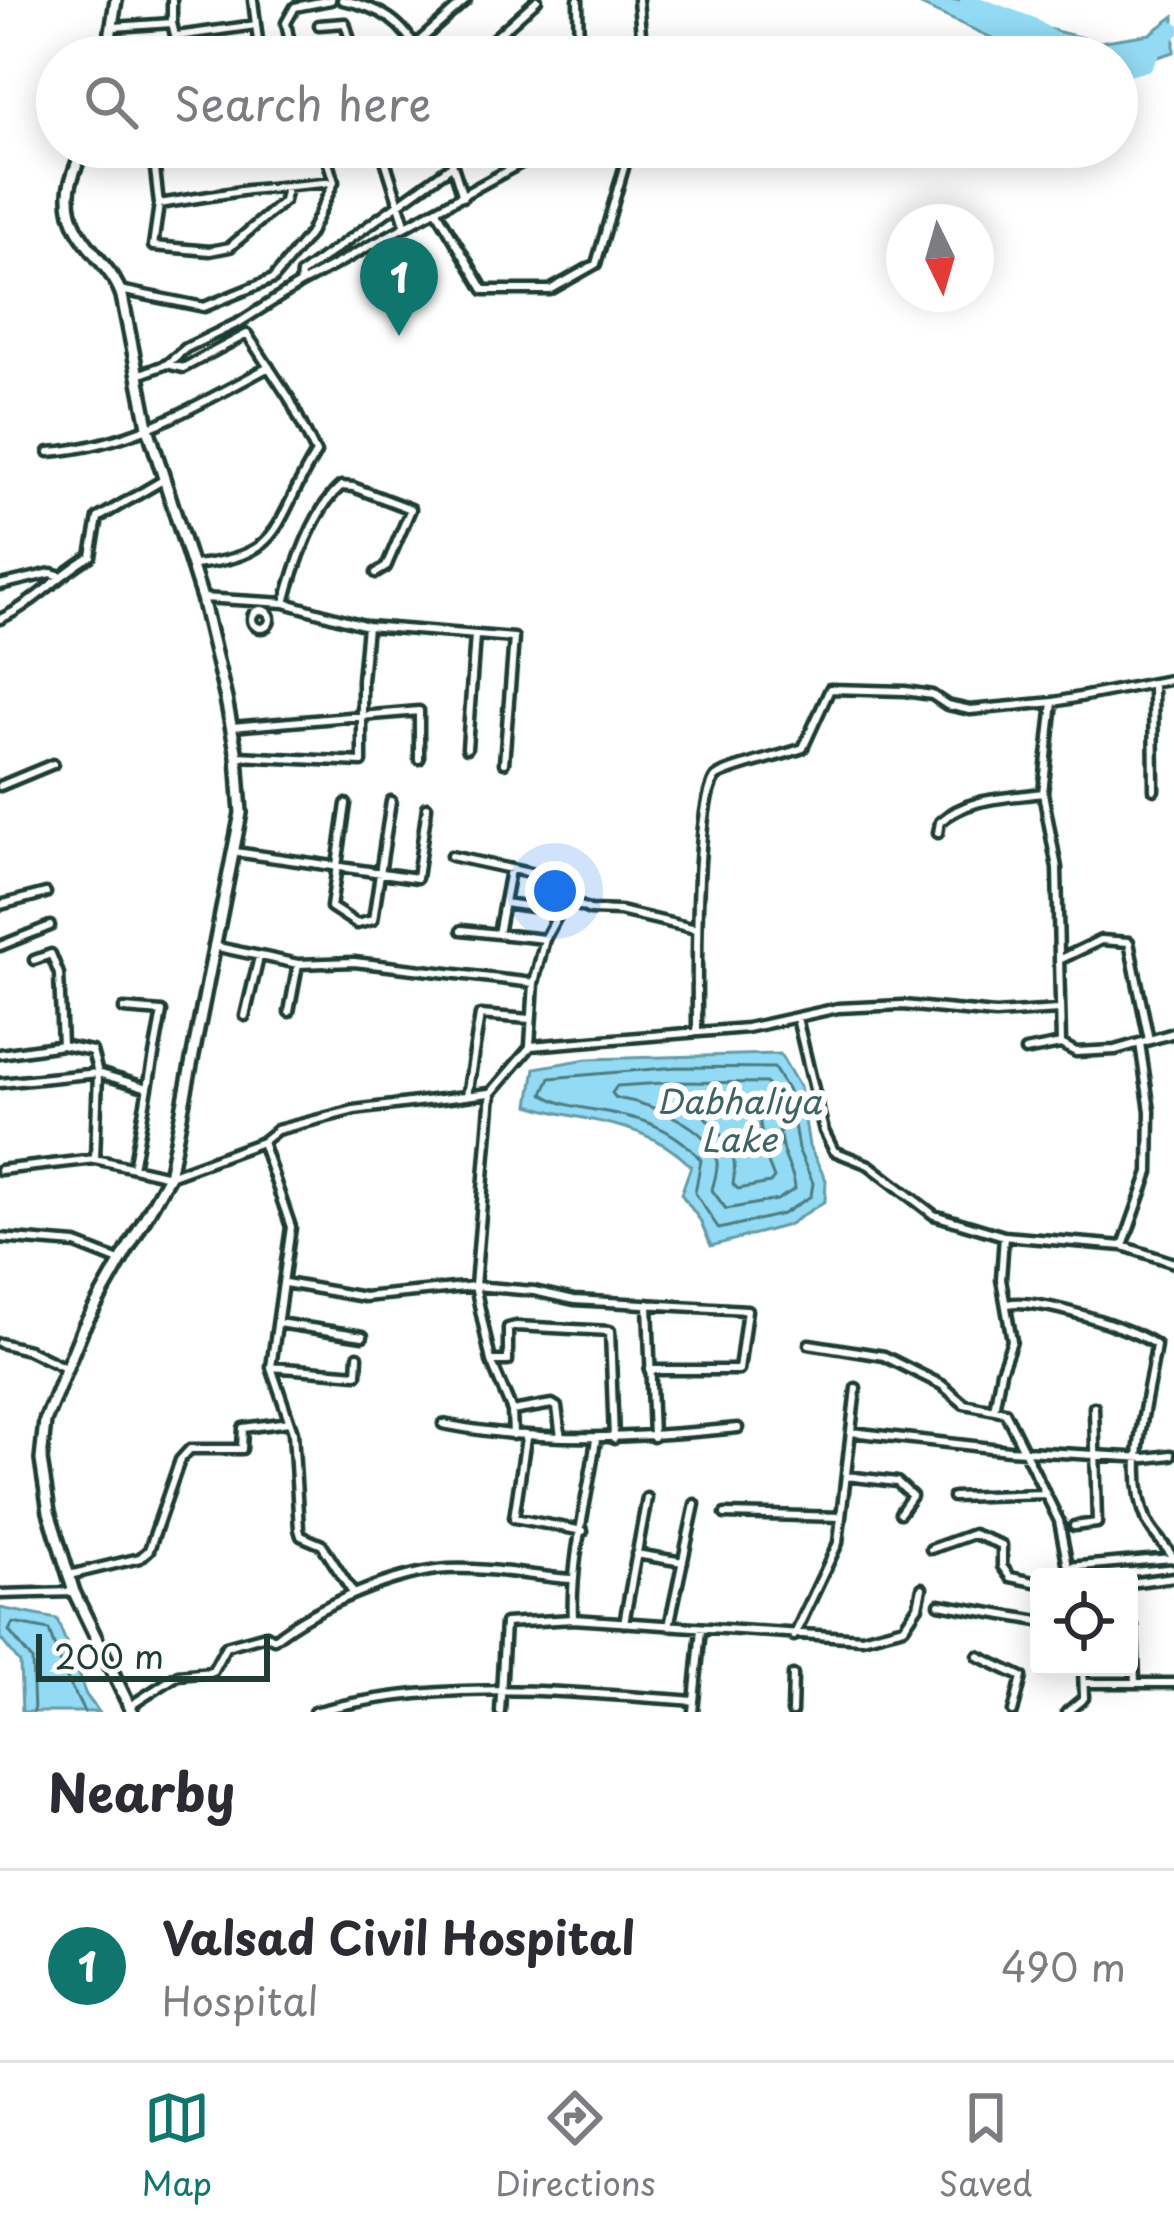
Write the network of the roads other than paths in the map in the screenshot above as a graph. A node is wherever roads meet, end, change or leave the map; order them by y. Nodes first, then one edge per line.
1 (116, 0) edge
2 (172, 0) edge
3 (253, 0) edge
4 (332, 0) edge
5 (342, 0) edge
6 (466, 0) edge
7 (537, 0) edge
8 (578, 0) edge
9 (638, 0) edge
10 (172, 23) junction
11 (320, 25) dead end
12 (256, 26) junction
13 (114, 27) junction
14 (112, 36) edge
15 (177, 36) joint
16 (257, 36) edge
17 (289, 36) edge
18 (349, 36) edge
19 (411, 36) edge
20 (425, 36) edge
21 (497, 36) edge
22 (579, 36) edge
23 (641, 36) edge
24 (76, 168) edge
25 (156, 168) edge
26 (330, 168) edge
27 (387, 168) edge
28 (449, 168) edge
29 (450, 168) edge
30 (512, 168) edge
31 (623, 168) edge
32 (334, 182) junction
33 (287, 187) junction
34 (463, 197) junction
35 (397, 203) junction
36 (159, 204) junction
37 (437, 211) junction
38 (405, 224) junction
39 (300, 284) junction
40 (120, 290) junction
41 (166, 364) junction
42 (269, 367) junction
43 (138, 375) junction
44 (149, 431) junction
45 (49, 452) dead end
46 (163, 480) junction
47 (190, 566) junction
48 (376, 573) dead end
49 (58, 575) junction
50 (0, 585) edge
51 (202, 598) junction
52 (285, 603) junction
53 (0, 620) edge
54 (367, 626) junction
55 (475, 635) junction
56 (1174, 679) edge
57 (1153, 684) junction
58 (1054, 702) junction
59 (362, 714) junction
60 (232, 727) junction
61 (467, 748) dead end
62 (237, 756) junction
63 (419, 758) dead end
64 (53, 764) dead end
65 (504, 764) dead end
66 (0, 786) edge
67 (1154, 790) dead end
68 (1043, 793) junction
69 (391, 801) dead end
70 (346, 804) dead end
71 (427, 807) dead end
72 (938, 833) dead end
73 (235, 852) junction
74 (451, 856) dead end
75 (338, 866) junction
76 (510, 869) junction
77 (381, 871) junction
78 (46, 893) dead end
79 (566, 900) junction
80 (504, 903) junction
81 (0, 904) edge
82 (560, 911) junction
83 (50, 926) dead end
84 (697, 929) junction
85 (463, 930) dead end
86 (498, 934) junction
87 (544, 939) junction
88 (0, 946) edge
89 (213, 946) junction
90 (259, 957) junction
91 (34, 960) dead end
92 (1059, 960) junction
93 (298, 964) junction
94 (534, 982) junction
95 (124, 1009) dead end
96 (1059, 1010) junction
97 (289, 1012) dead end
98 (245, 1016) dead end
99 (797, 1018) junction
100 (530, 1019) junction
101 (698, 1032) junction
102 (1174, 1033) edge
103 (1145, 1041) junction
104 (1061, 1044) junction
105 (62, 1046) junction
106 (531, 1046) junction
107 (1025, 1051) dead end
108 (0, 1054) edge
109 (98, 1073) junction
110 (0, 1083) edge
111 (148, 1088) junction
112 (491, 1093) junction
113 (467, 1096) junction
114 (262, 1142) junction
115 (95, 1160) junction
116 (133, 1168) junction
117 (0, 1170) edge
118 (169, 1176) junction
119 (1004, 1236) junction
120 (0, 1238) edge
121 (1123, 1246) junction
122 (119, 1261) junction
123 (1174, 1263) edge
124 (285, 1283) junction
125 (475, 1286) junction
126 (648, 1304) junction
127 (1008, 1304) junction
128 (278, 1323) junction
129 (363, 1336) dead end
130 (0, 1343) edge
131 (809, 1344) dead end
132 (358, 1357) dead end
133 (490, 1361) junction
134 (271, 1367) junction
135 (65, 1368) junction
136 (649, 1370) junction
137 (856, 1388) dead end
138 (1094, 1407) dead end
139 (994, 1409) junction
140 (512, 1411) junction
141 (289, 1422) junction
142 (443, 1424) dead end
143 (738, 1428) dead end
144 (851, 1432) junction
145 (513, 1435) junction
146 (561, 1437) junction
147 (653, 1437) junction
148 (526, 1438) junction
149 (596, 1438) junction
150 (614, 1439) junction
151 (1024, 1450) junction
152 (1171, 1455) edge
153 (1097, 1456) junction
154 (1135, 1458) junction
155 (846, 1476) junction
156 (1046, 1493) junction
157 (953, 1497) dead end
158 (646, 1498) dead end
159 (695, 1504) dead end
160 (725, 1514) dead end
161 (900, 1514) dead end
162 (841, 1516) junction
163 (1074, 1526) dead end
164 (583, 1531) junction
165 (931, 1549) dead end
166 (636, 1554) junction
167 (1174, 1558) edge
168 (682, 1562) junction
169 (1068, 1567) joint
170 (69, 1575) junction
171 (1174, 1577) edge
172 (571, 1579) junction
173 (1030, 1581) edge
174 (1138, 1582) edge
175 (922, 1588) dead end
176 (74, 1592) junction
177 (353, 1593) junction
178 (0, 1594) edge
179 (939, 1604) dead end
180 (573, 1619) junction
181 (1030, 1619) edge
182 (624, 1623) junction
183 (669, 1626) junction
184 (700, 1629) junction
185 (794, 1636) junction
186 (978, 1656) dead end
187 (793, 1676) dead end
188 (1085, 1676) edge
189 (1135, 1676) edge
190 (1086, 1683) junction
191 (1135, 1683) junction
192 (1174, 1683) edge
193 (501, 1688) junction
194 (694, 1701) junction
195 (131, 1709) edge
196 (314, 1712) edge
197 (500, 1712) edge
198 (693, 1712) edge
199 (792, 1712) edge
200 (1013, 1712) edge
201 (1067, 1712) edge

1 - 13 street
2 - 10 street
3 - 12 street
4 - 17 street
5 - 19 street
6 - 20 street
7 - 21 street
8 - 22 street
9 - 23 street
10 - 13 street
10 - 15 street
11 - 18 street
12 - 15 street
12 - 16 street
13 - 14 street
24 - 40 street
25 - 36 street
26 - 32 street
27 - 35 street
28 - 35 street
29 - 34 street
30 - 34 street
31 - 37 street
32 - 33 street
32 - 40 street
33 - 36 street
33 - 36 street
34 - 37 street
35 - 38 street
35 - 39 street
37 - 38 street
38 - 39 street
39 - 41 street
40 - 43 street
41 - 42 street
41 - 43 street
42 - 44 street
42 - 47 street
43 - 44 street
44 - 45 street
44 - 46 street
46 - 47 street
46 - 49 street
47 - 51 street
48 - 52 street
49 - 50 street
49 - 53 street
51 - 52 street
51 - 60 street
52 - 54 street
54 - 55 street
54 - 59 street
55 - 61 street
55 - 65 street
56 - 57 street
57 - 58 street
57 - 67 street
58 - 68 street
58 - 84 street
59 - 60 street
59 - 62 street
59 - 63 street
60 - 62 street
62 - 73 street
64 - 66 street
68 - 72 street
68 - 92 street
69 - 77 street
70 - 75 street
71 - 77 street
73 - 75 street
73 - 89 street
74 - 76 street
75 - 77 street
75 - 77 street
76 - 79 street
76 - 80 street
78 - 81 street
79 - 82 street
79 - 84 street
80 - 82 street
80 - 86 street
82 - 87 street
83 - 88 street
84 - 101 street
85 - 86 street
86 - 87 street
87 - 94 street
89 - 90 street
89 - 118 street
90 - 93 street
90 - 98 street
91 - 105 street
92 - 96 street
92 - 103 street
93 - 94 street
93 - 97 street
94 - 100 street
95 - 111 street
96 - 99 street
96 - 104 street
99 - 101 street
99 - 119 street
100 - 106 street
100 - 113 street
101 - 106 street
102 - 103 street
103 - 104 street
103 - 121 street
104 - 107 street
105 - 108 street
105 - 109 street
106 - 112 street
109 - 110 street
109 - 111 street
109 - 115 street
111 - 116 street
112 - 113 street
112 - 125 street
113 - 114 street
114 - 118 street
114 - 124 street
115 - 116 street
115 - 117 street
116 - 118 street
118 - 122 street
119 - 121 street
119 - 127 street
120 - 122 street
121 - 123 street
122 - 135 street
124 - 125 street
124 - 128 street
125 - 126 street
125 - 133 street
126 - 136 street
126 - 136 street
127 - 139 street
127 - 154 street
128 - 129 street
128 - 134 street
130 - 135 street
131 - 139 street
132 - 134 street
133 - 140 street
133 - 150 street
134 - 141 street
135 - 170 street
136 - 147 street
137 - 144 street
138 - 153 street
139 - 151 street
140 - 145 street
140 - 146 street
141 - 170 street
141 - 177 street
142 - 145 street
143 - 147 street
144 - 151 street
144 - 155 street
145 - 148 street
146 - 148 street
146 - 149 street
147 - 150 street
148 - 164 street
149 - 150 street
149 - 164 street
151 - 153 street
151 - 156 street
152 - 154 street
153 - 154 street
153 - 163 street
154 - 167 street
155 - 161 street
155 - 162 street
156 - 157 street
156 - 169 street
158 - 166 street
159 - 168 street
160 - 162 street
162 - 185 street
164 - 172 street
165 - 173 street
166 - 168 street
166 - 182 street
167 - 169 street
168 - 183 street
170 - 176 street
171 - 174 street
172 - 177 street
172 - 180 street
175 - 185 street
176 - 178 street
176 - 195 street
177 - 195 street
179 - 181 street
180 - 182 street
180 - 193 street
182 - 183 street
183 - 184 street
184 - 185 street
184 - 194 street
186 - 200 street
187 - 199 street
188 - 190 street
189 - 191 street
190 - 191 street
190 - 201 street
191 - 192 street
193 - 194 street
193 - 196 street
193 - 197 street
194 - 198 street

